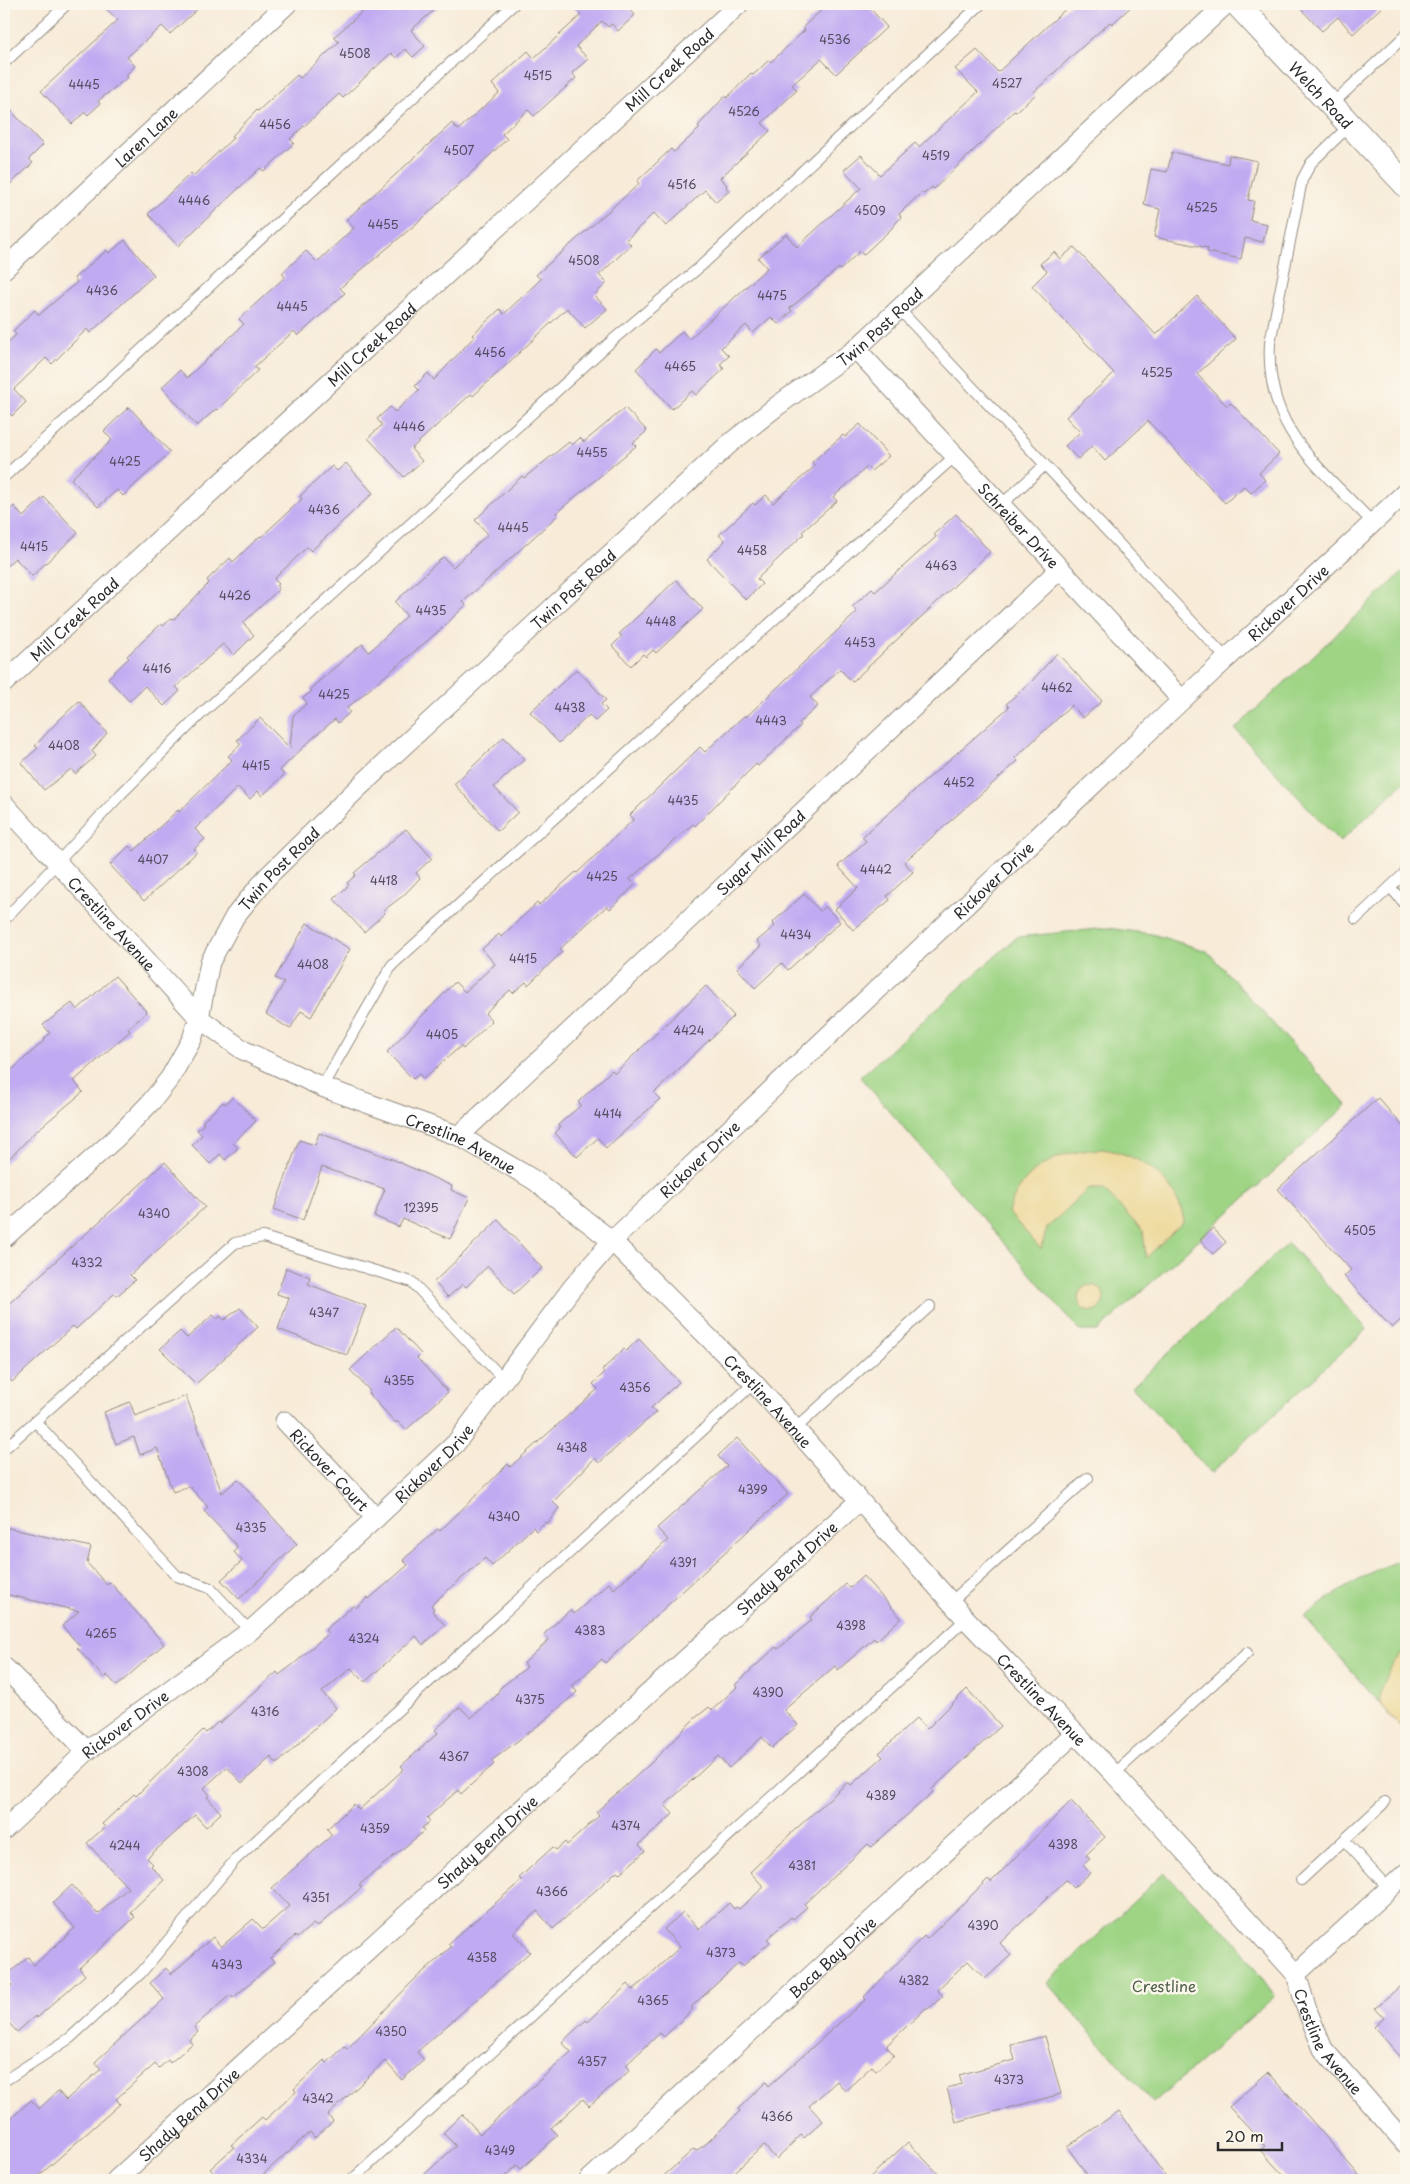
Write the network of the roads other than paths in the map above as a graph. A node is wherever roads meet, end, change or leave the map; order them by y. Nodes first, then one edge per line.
1 (67, 4) edge
2 (287, 4) edge
3 (514, 4) edge
4 (738, 4) edge
5 (981, 4) edge
6 (1226, 4) edge
7 (1237, 4) edge
8 (1406, 35) edge
9 (4, 63) edge
10 (1331, 105) junction
11 (1350, 125) junction
12 (1406, 185) edge
13 (4, 269) edge
14 (900, 309) junction
15 (856, 349) junction
16 (955, 456) junction
17 (1045, 465) junction
18 (4, 476) edge
19 (1406, 492) edge
20 (1001, 505) junction
21 (1373, 524) junction
22 (1060, 569) junction
23 (1227, 659) junction
24 (4, 683) edge
25 (1182, 700) junction
26 (4, 804) edge
27 (58, 863) junction
28 (1406, 872) edge
29 (1390, 887) junction
30 (1406, 904) edge
31 (1356, 919) dead end
32 (4, 920) edge
33 (199, 1018) junction
34 (322, 1088) junction
35 (459, 1136) junction
36 (4, 1238) edge
37 (612, 1241) junction
38 (930, 1306) dead end
39 (504, 1380) junction
40 (754, 1384) junction
41 (35, 1421) junction
42 (285, 1421) dead end
43 (795, 1429) junction
44 (4, 1449) edge
45 (1088, 1478) dead end
46 (859, 1501) junction
47 (376, 1518) junction
48 (952, 1601) junction
49 (966, 1619) junction
50 (250, 1631) junction
51 (1247, 1653) dead end
52 (4, 1667) edge
53 (1075, 1734) junction
54 (87, 1751) junction
55 (1114, 1774) junction
56 (1385, 1802) dead end
57 (4, 1830) edge
58 (1344, 1840) junction
59 (1406, 1873) edge
60 (1301, 1880) dead end
61 (1389, 1889) junction
62 (1296, 1974) junction
63 (4, 2080) edge
64 (1405, 2142) edge
65 (116, 2180) edge
66 (352, 2180) edge
67 (589, 2180) edge

1 - 9 lane
2 - 13 street, Laren Lane
3 - 18 lane
4 - 24 street, Mill Creek Road
5 - 27 lane
6 - 14 street, Twin Post Road
7 - 10 street, Welch Road
8 - 10 lane
10 - 11 street, Welch Road
11 - 12 street, Welch Road
11 - 21 lane
14 - 15 street, Twin Post Road
14 - 17 lane
15 - 16 street, Schreiber Drive
15 - 33 street, Twin Post Road
16 - 20 street, Schreiber Drive
16 - 34 lane
17 - 20 lane
17 - 23 lane
19 - 21 street, Rickover Drive
20 - 22 street, Schreiber Drive
21 - 23 street, Rickover Drive
22 - 25 street, Schreiber Drive
22 - 35 street, Sugar Mill Road
23 - 25 street, Rickover Drive
25 - 37 street, Rickover Drive
26 - 27 street, Crestline Avenue
27 - 32 lane
27 - 33 street, Crestline Avenue
28 - 29 lane
29 - 30 lane
29 - 31 lane
33 - 34 street, Crestline Avenue
33 - 36 street, Twin Post Road
34 - 35 street, Crestline Avenue
35 - 37 street, Crestline Avenue
37 - 39 street, Rickover Drive
37 - 40 street, Crestline Avenue
38 - 43 lane
39 - 41 lane
39 - 47 street, Rickover Drive
40 - 43 street, Crestline Avenue
40 - 63 lane
41 - 44 lane
41 - 50 lane
42 - 47 street, Rickover Court
43 - 46 street, Crestline Avenue
45 - 48 lane
46 - 48 street, Crestline Avenue
46 - 65 street, Shady Bend Drive
47 - 50 street, Rickover Drive
48 - 49 street, Crestline Avenue
49 - 53 street, Crestline Avenue
49 - 66 lane
50 - 54 street, Rickover Drive
51 - 55 lane
52 - 54 street
53 - 55 street, Crestline Avenue
53 - 67 street, Boca Bay Drive
54 - 57 street, Rickover Drive
55 - 62 street, Crestline Avenue
56 - 58 lane
58 - 60 lane
58 - 61 lane
59 - 61 street
61 - 62 street
62 - 64 street, Crestline Avenue

